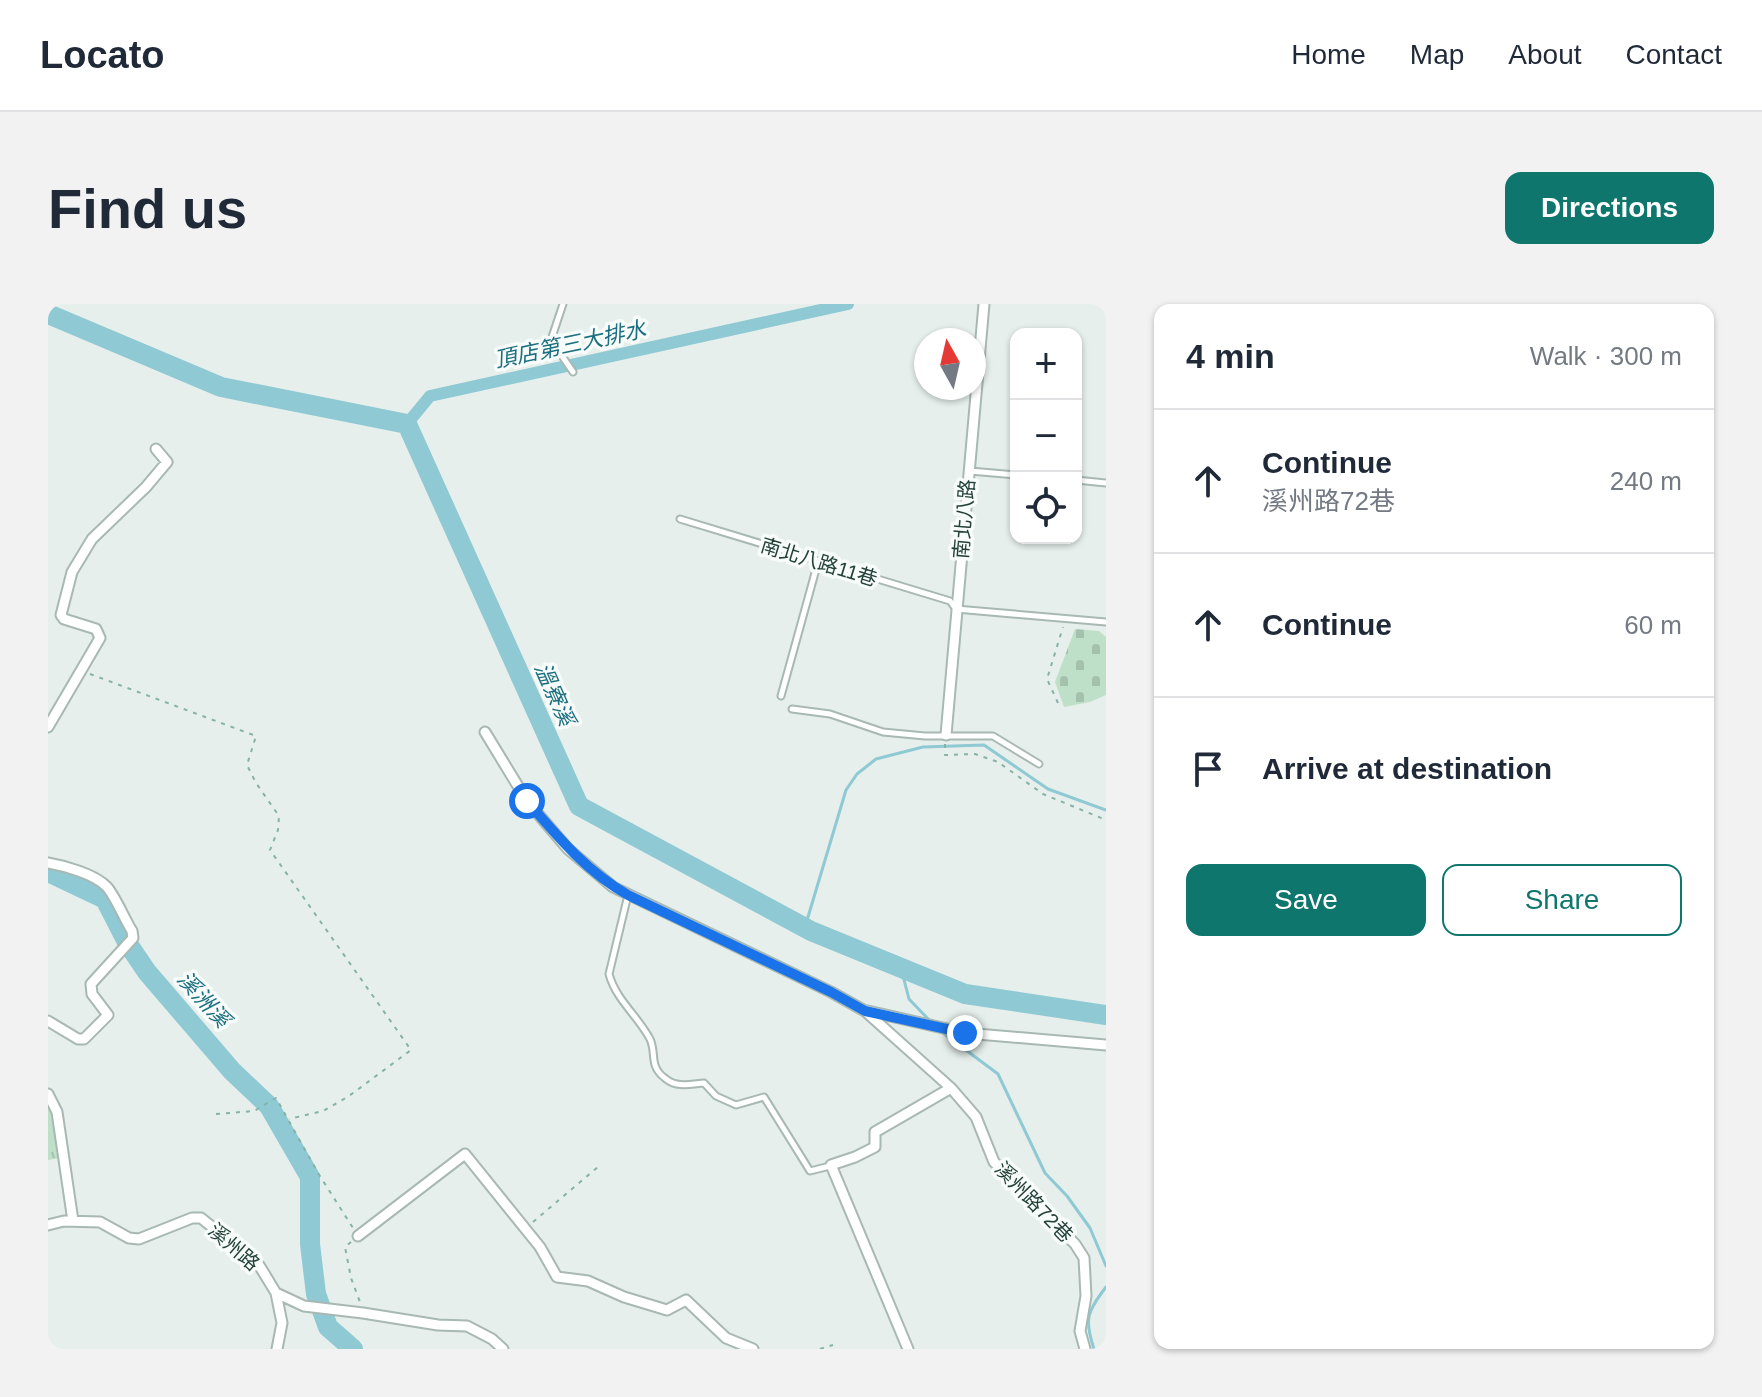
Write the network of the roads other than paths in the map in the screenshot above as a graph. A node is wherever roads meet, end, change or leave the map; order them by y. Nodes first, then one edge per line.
1 (563, 304) edge
2 (984, 304) edge
3 (573, 372) dead end
4 (156, 449) dead end
5 (969, 471) junction
6 (1010, 474) edge
7 (1082, 481) edge
8 (1106, 483) edge
9 (680, 519) dead end
10 (818, 562) junction
11 (956, 609) junction
12 (1106, 622) edge
13 (781, 696) dead end
14 (792, 709) dead end
15 (48, 727) edge
16 (485, 732) dead end
17 (946, 735) junction
18 (1039, 764) dead end
19 (48, 863) edge
20 (628, 895) junction
21 (865, 1011) junction
22 (48, 1021) edge
23 (1106, 1045) edge
24 (951, 1088) junction
25 (48, 1094) edge
26 (831, 1165) junction
27 (73, 1221) junction
28 (48, 1225) edge
29 (358, 1236) road end
30 (276, 1293) junction
31 (277, 1349) edge
32 (503, 1349) edge
33 (753, 1349) edge
34 (908, 1349) edge
35 (1085, 1349) edge

1 - 3 lane
2 - 5 street, 南北八路
4 - 15 street
5 - 6 lane
5 - 11 street, 南北八路
7 - 8 lane
9 - 10 lane, 南北八路11巷
10 - 11 lane, 南北八路11巷
10 - 13 lane
11 - 12 lane
11 - 17 street, 南北八路
14 - 17 lane
16 - 20 street, 溪州路72巷
17 - 18 lane
19 - 22 street
20 - 21 street, 溪州路72巷
20 - 26 lane
21 - 23 street
21 - 24 street, 溪州路72巷
24 - 26 street
24 - 35 street, 溪州路72巷
25 - 27 street
26 - 34 street
27 - 28 street, 溪州路
27 - 30 street, 溪州路
29 - 33 street
30 - 31 street
30 - 32 street

